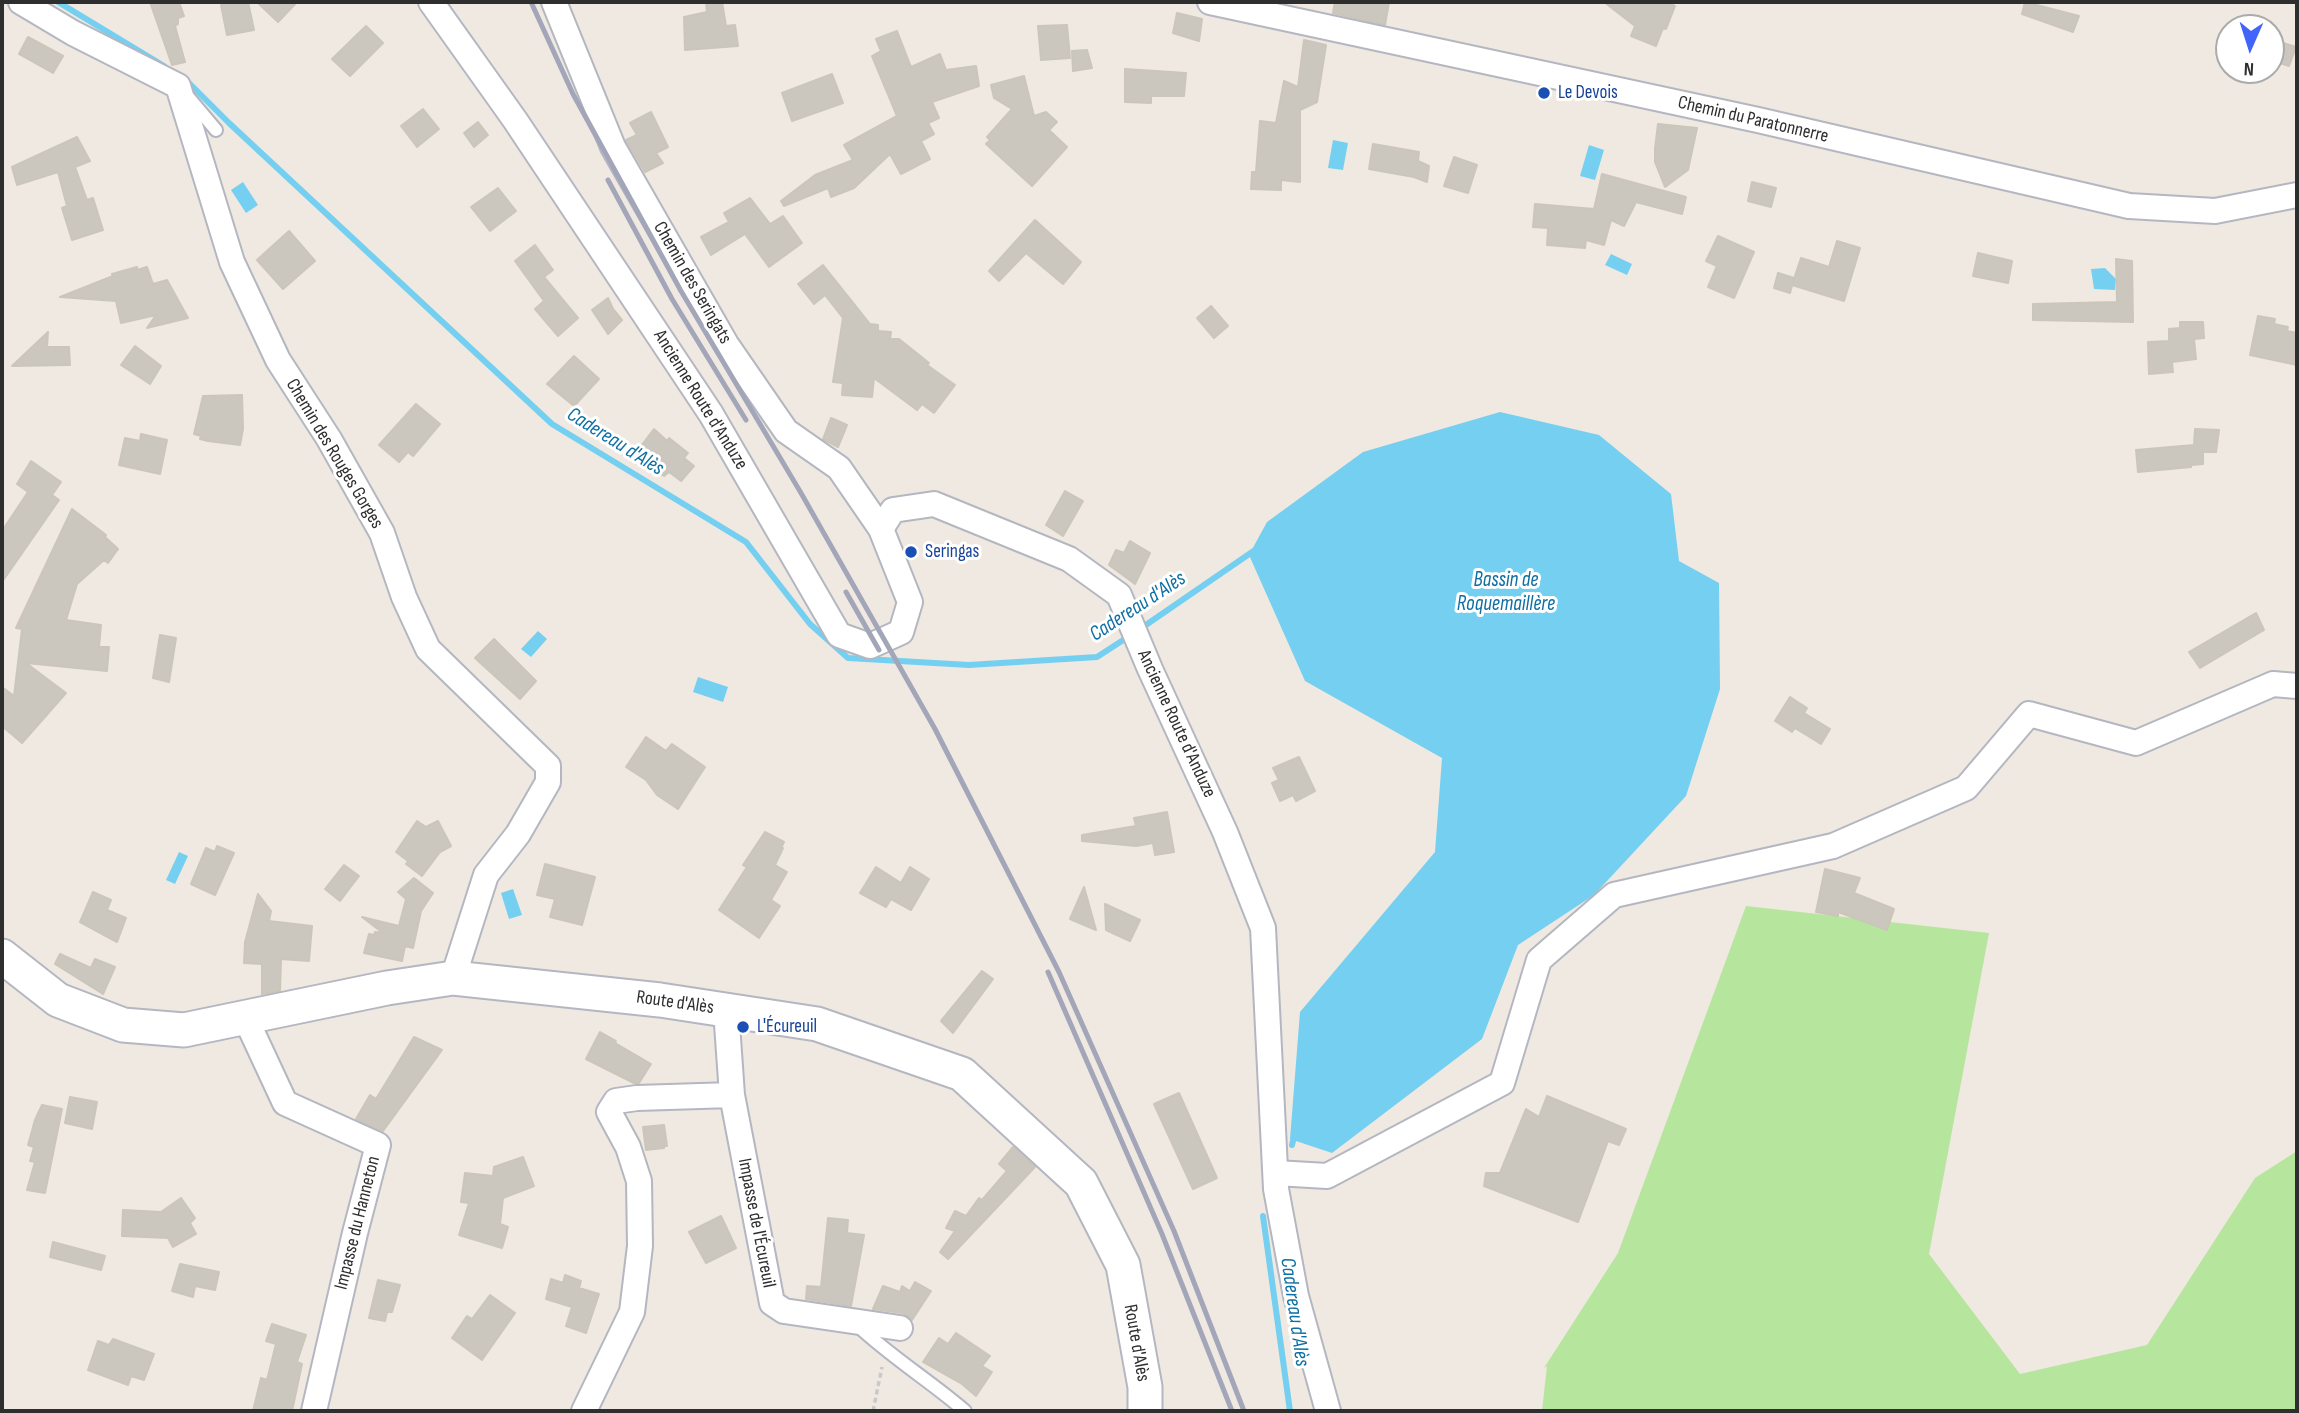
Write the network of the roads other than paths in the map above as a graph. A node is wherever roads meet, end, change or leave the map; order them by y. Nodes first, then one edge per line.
1 (22, 2) edge
2 (431, 2) edge
3 (554, 2) edge
4 (1210, 2) edge
5 (178, 86) junction
6 (216, 130) dead end
7 (2297, 195) edge
8 (881, 528) junction
9 (2297, 686) edge
10 (2, 956) edge
11 (453, 978) junction
12 (726, 1010) junction
13 (245, 1017) junction
14 (732, 1095) junction
15 (1276, 1173) junction
16 (852, 1321) junction
17 (900, 1328) dead end
18 (314, 1411) edge
19 (584, 1411) edge
20 (965, 1411) edge
21 (1145, 1411) edge
22 (1328, 1411) edge

1 - 5 street
2 - 8 street, Ancienne Route d'Anduze
3 - 8 street, Chemin des Seringats
4 - 7 street, Chemin du Paratonnerre
5 - 6 lane
5 - 11 street, Chemin des Rouges Gorges
8 - 15 street, Ancienne Route d'Anduze
9 - 15 street
10 - 13 main road, Route d'Alès
11 - 12 main road, Route d'Alès
11 - 13 main road, Route d'Alès
12 - 14 street, Impasse de l'Écureuil
12 - 21 main road, Route d'Alès
13 - 18 street, Impasse du Hanneton
14 - 16 street, Impasse de l'Écureuil
14 - 19 street
15 - 22 street, Ancienne Route d'Anduze
16 - 17 street, Impasse de l'Écureuil
16 - 20 lane

